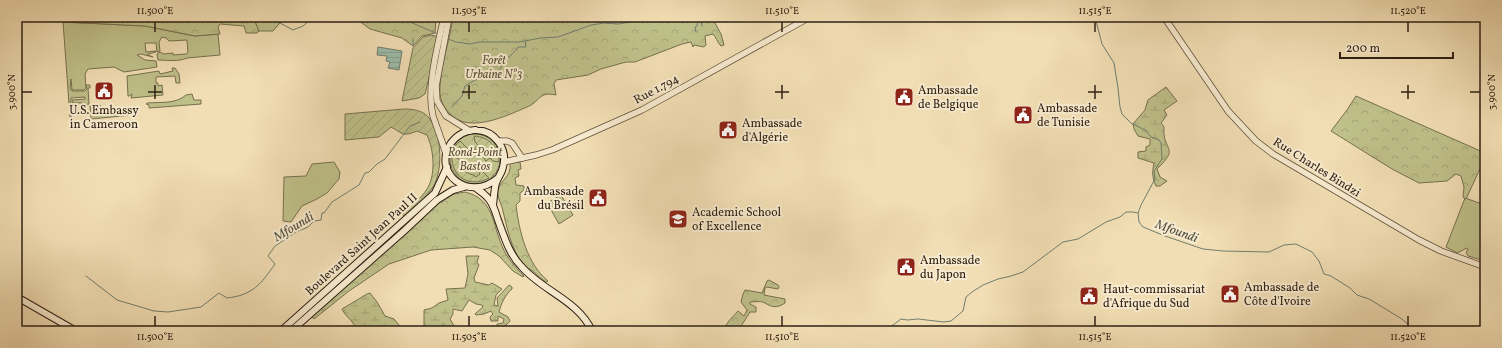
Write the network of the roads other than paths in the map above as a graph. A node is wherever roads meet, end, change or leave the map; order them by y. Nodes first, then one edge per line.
1 (444, 17) edge
2 (449, 17) edge
3 (810, 17) edge
4 (1164, 17) edge
5 (470, 131) junction
6 (499, 141) junction
7 (446, 154) junction
8 (522, 158) junction
9 (504, 162) junction
10 (447, 167) junction
11 (498, 178) junction
12 (464, 186) junction
13 (476, 188) junction
14 (493, 205) junction
15 (1485, 267) edge
16 (17, 296) edge
17 (76, 331) edge
18 (281, 331) edge
19 (291, 331) edge
20 (592, 331) edge

1 - 7 street
2 - 5 street
3 - 8 street, Rue 1.794
4 - 15 street, Rue Charles Bindzi
5 - 6 main road
5 - 7 main road
6 - 8 street
6 - 9 main road
7 - 10 main road
8 - 9 street, Rue 1.794
9 - 11 main road
10 - 12 main road
10 - 18 main road, Boulevard Saint Jean Paul II
11 - 13 main road
11 - 14 main road
12 - 13 main road
12 - 19 main road, Boulevard Saint Jean Paul II
13 - 14 main road
14 - 20 main road
16 - 17 main road

